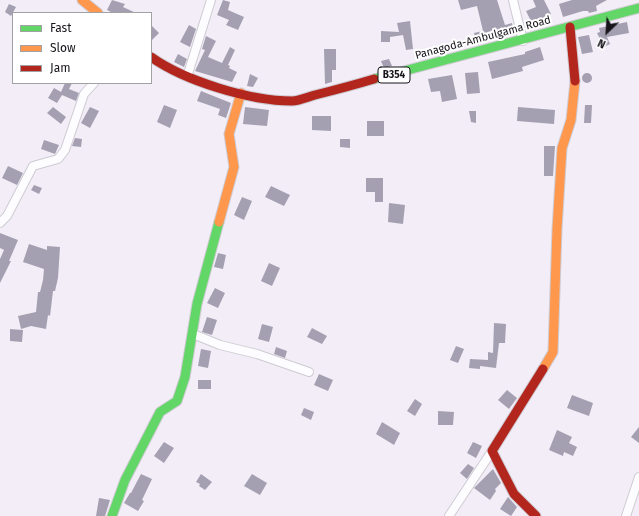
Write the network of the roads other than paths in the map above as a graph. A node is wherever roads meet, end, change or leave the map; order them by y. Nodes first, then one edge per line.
1 (82, 0) edge
2 (211, 0) edge
3 (513, 0) edge
4 (639, 8) edge
5 (97, 12) edge
6 (570, 27) junction
7 (523, 41) junction
8 (152, 58) edge
9 (187, 77) junction
10 (93, 84) edge
11 (241, 93) junction
12 (0, 224) edge
13 (193, 334) junction
14 (309, 372) dead end
15 (492, 452) junction
16 (639, 477) edge
17 (112, 516) edge
18 (449, 516) edge
19 (536, 516) edge
20 (626, 516) edge

1 - 5 street
2 - 9 street
3 - 7 street
4 - 6 street, Panagoda-Ambulgama Road / B354
6 - 7 street, Panagoda-Ambulgama Road / B354
6 - 15 street
7 - 11 street, Panagoda-Ambulgama Road / B354
8 - 9 street, Panagoda-Ambulgama Road / B354
9 - 11 street, Panagoda-Ambulgama Road / B354
10 - 12 street
11 - 13 street
13 - 14 street
13 - 17 street
15 - 18 street
15 - 19 street
16 - 20 street

